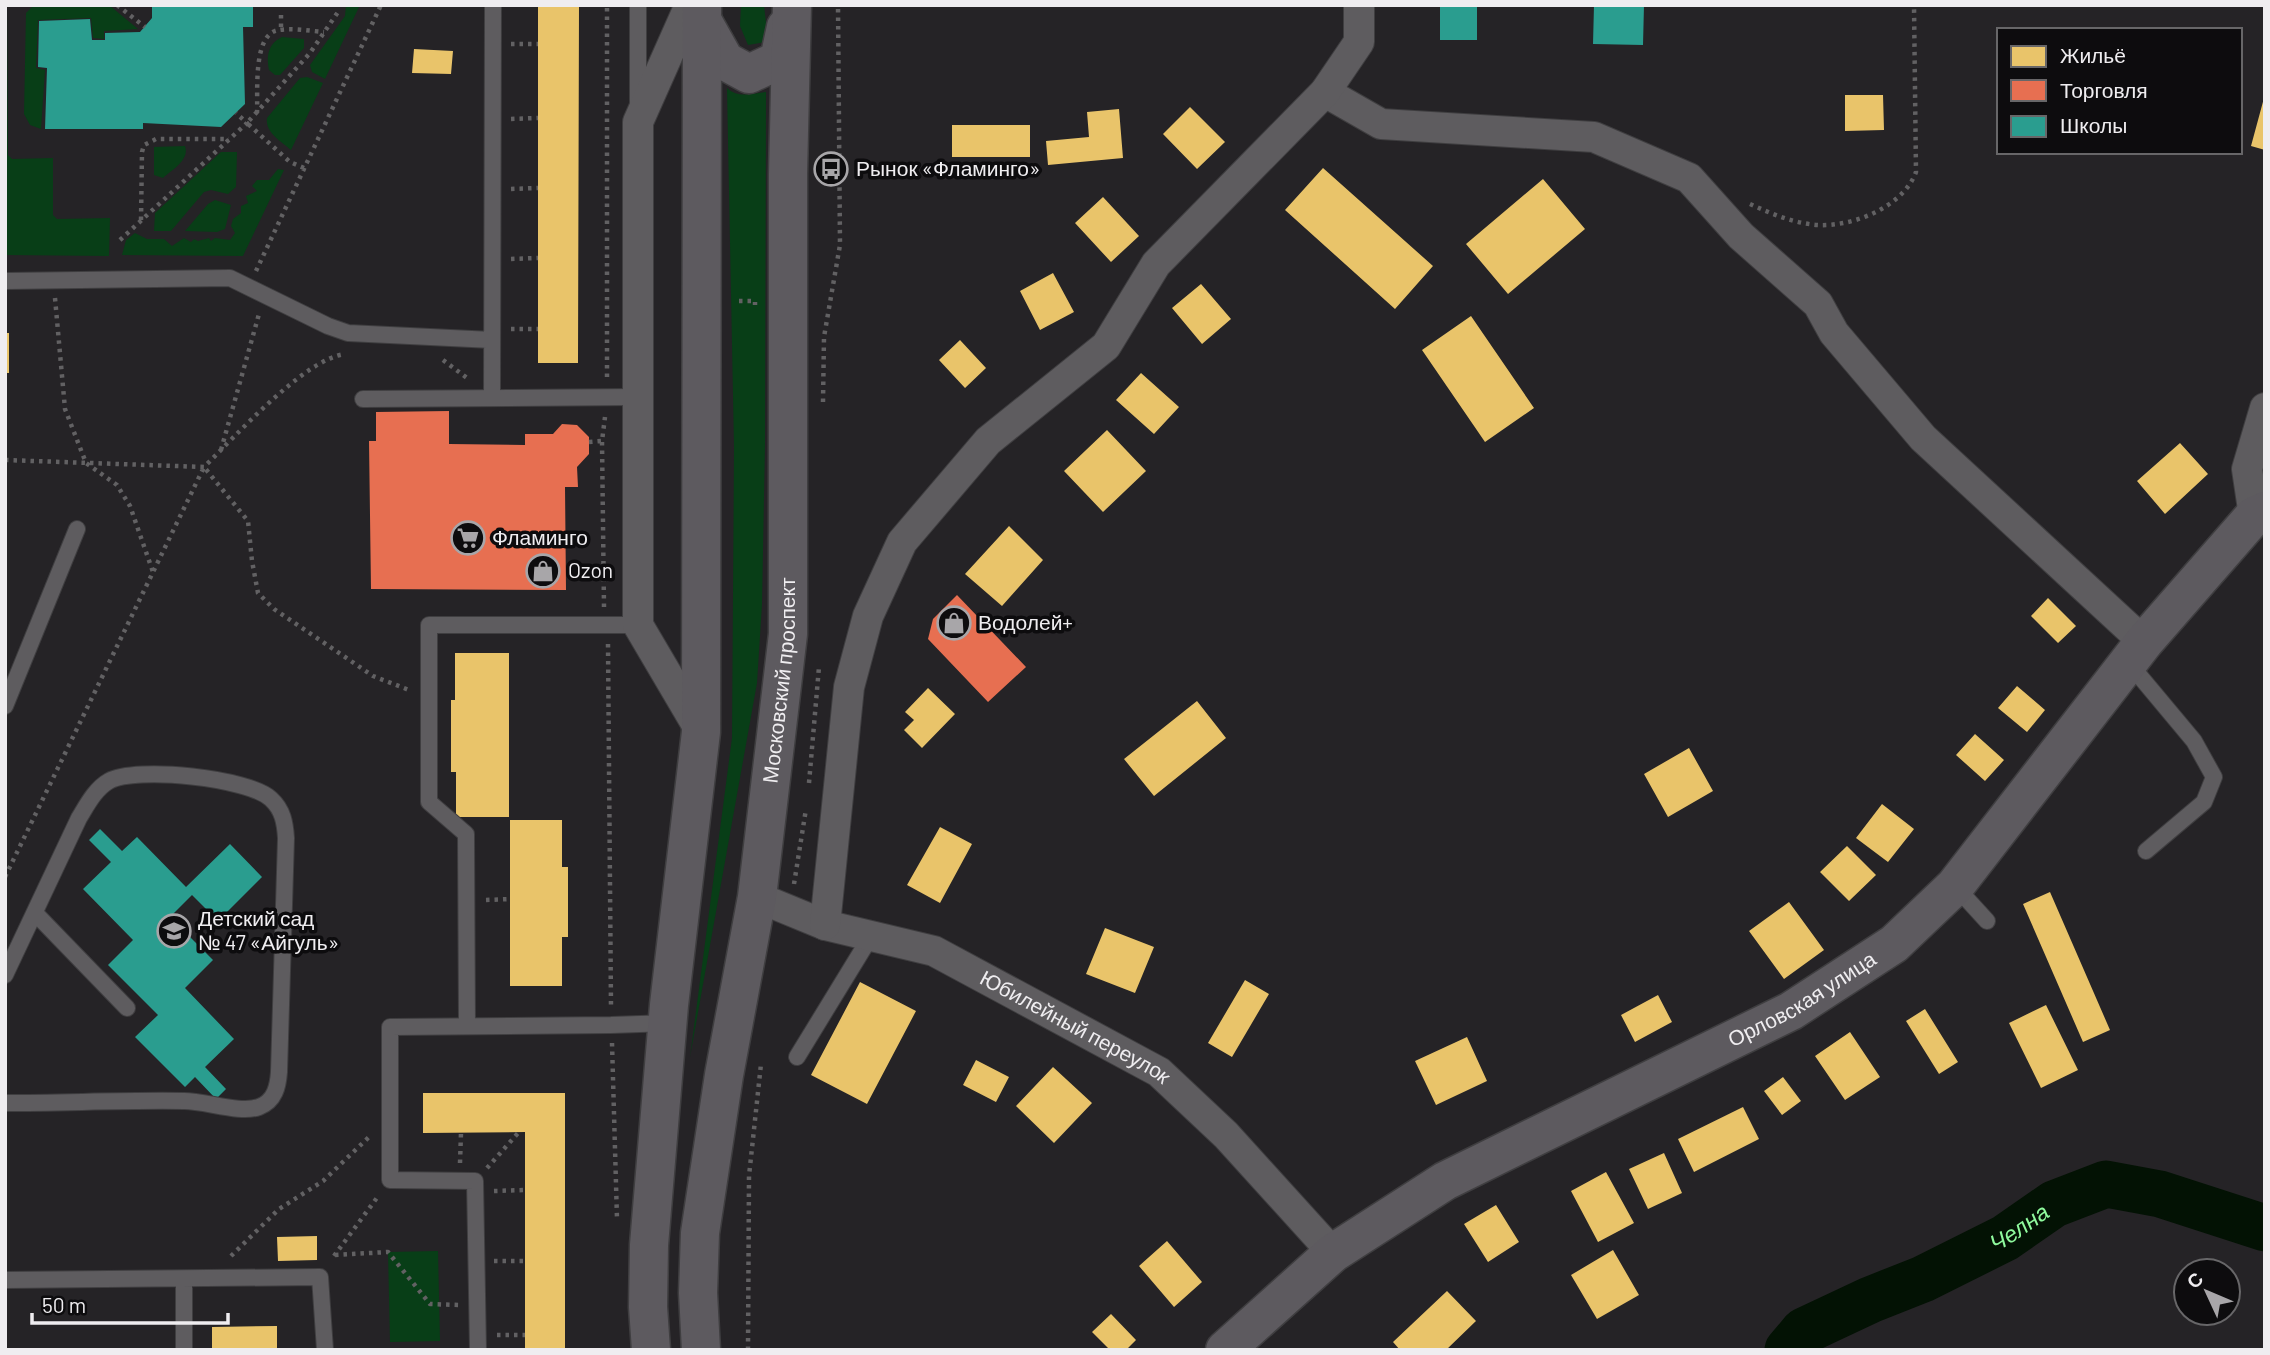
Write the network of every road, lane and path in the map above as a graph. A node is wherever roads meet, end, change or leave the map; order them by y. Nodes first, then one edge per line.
1 (117, 5) edge
2 (381, 5) edge
3 (493, 5) edge
4 (607, 5) edge
5 (638, 5) edge
6 (791, 5) edge
7 (1359, 5) edge
8 (1914, 5) edge
9 (698, 10) edge
10 (338, 12) dead end
11 (281, 15) dead end
12 (145, 27) dead end
13 (281, 30) junction
14 (325, 32) junction
15 (1325, 92) junction
16 (236, 113) dead end
17 (257, 113) junction
18 (638, 122) junction
19 (247, 123) junction
20 (229, 139) junction
21 (304, 168) junction
22 (1738, 199) dead end
23 (141, 220) junction
24 (120, 240) dead end
25 (53, 280) junction
26 (5, 281) edge
27 (249, 287) junction
28 (264, 295) junction
29 (492, 340) junction
30 (350, 354) dead end
31 (441, 358) dead end
32 (607, 397) junction
33 (637, 397) junction
34 (492, 398) junction
35 (363, 399) dead end
36 (2265, 408) edge
37 (602, 441) junction
38 (589, 442) dead end
39 (220, 451) junction
40 (5, 460) edge
41 (86, 463) junction
42 (204, 467) junction
43 (2259, 514) edge
44 (77, 529) dead end
45 (153, 572) junction
46 (607, 624) junction
47 (638, 625) junction
48 (2136, 652) junction
49 (429, 698) junction
50 (5, 706) edge
51 (701, 732) junction
52 (2147, 851) dead end
53 (5, 877) edge
54 (1955, 886) junction
55 (757, 898) junction
56 (35, 913) junction
57 (1987, 921) dead end
58 (825, 925) junction
59 (871, 936) junction
60 (5, 975) edge
61 (127, 1008) dead end
62 (668, 1023) junction
63 (467, 1025) junction
64 (611, 1025) junction
65 (797, 1057) dead end
66 (5, 1103) edge
67 (390, 1117) junction
68 (519, 1132) dead end
69 (461, 1133) dead end
70 (390, 1180) junction
71 (470, 1185) junction
72 (525, 1191) dead end
73 (617, 1228) dead end
74 (1333, 1252) junction
75 (335, 1255) junction
76 (477, 1261) junction
77 (525, 1261) dead end
78 (320, 1277) junction
79 (184, 1279) junction
80 (208, 1279) junction
81 (5, 1280) edge
82 (477, 1305) junction
83 (184, 1350) edge
84 (325, 1350) edge
85 (478, 1350) edge
86 (651, 1350) edge
87 (701, 1350) edge
88 (1224, 1350) edge

1 - 12 path
2 - 21 path
3 - 29 lane
4 - 32 path
5 - 18 lane
6 - 9 main road
6 - 55 main road, Московский проспект
7 - 15 street
8 - 22 path
9 - 18 street
9 - 51 main road
10 - 14 path
11 - 13 path
13 - 14 path
13 - 17 path
14 - 17 path
15 - 48 street
15 - 58 street
16 - 19 path
17 - 19 path
18 - 33 street
19 - 20 path
19 - 21 path
20 - 23 path
20 - 23 path
21 - 27 path
23 - 24 path
25 - 26 lane
25 - 27 lane
25 - 41 path
27 - 28 lane
28 - 29 lane
28 - 39 path
29 - 34 lane
30 - 39 path
31 - 34 path
32 - 33 lane
32 - 34 lane
32 - 37 path
33 - 47 street
34 - 35 lane
36 - 43 street
37 - 38 path
37 - 46 path
39 - 42 path
40 - 41 path
41 - 42 path
41 - 45 path
42 - 45 path
42 - 49 path
43 - 48 main road, Орловская улица
44 - 50 lane
45 - 53 path
46 - 47 lane
46 - 49 lane
46 - 64 path
47 - 51 street
48 - 52 lane
48 - 54 main road, Орловская улица
49 - 63 lane
51 - 62 main road
54 - 57 lane
54 - 74 main road, Орловская улица
55 - 58 street, Юбилейный переулок
55 - 87 main road, Московский проспект
56 - 60 lane
56 - 61 lane
56 - 66 lane
58 - 59 street, Юбилейный переулок
59 - 65 lane
59 - 74 street, Юбилейный переулок
62 - 64 lane
62 - 86 main road
63 - 64 lane
63 - 67 lane
64 - 73 path
67 - 70 lane
67 - 80 path
68 - 71 path
69 - 71 path
70 - 71 lane
70 - 75 path
71 - 72 path
71 - 76 lane
74 - 88 main road, Орловская улица
75 - 78 path
75 - 82 path
76 - 77 path
76 - 82 lane
78 - 80 lane
78 - 84 lane
79 - 80 lane
79 - 81 lane
79 - 83 lane
82 - 85 lane

